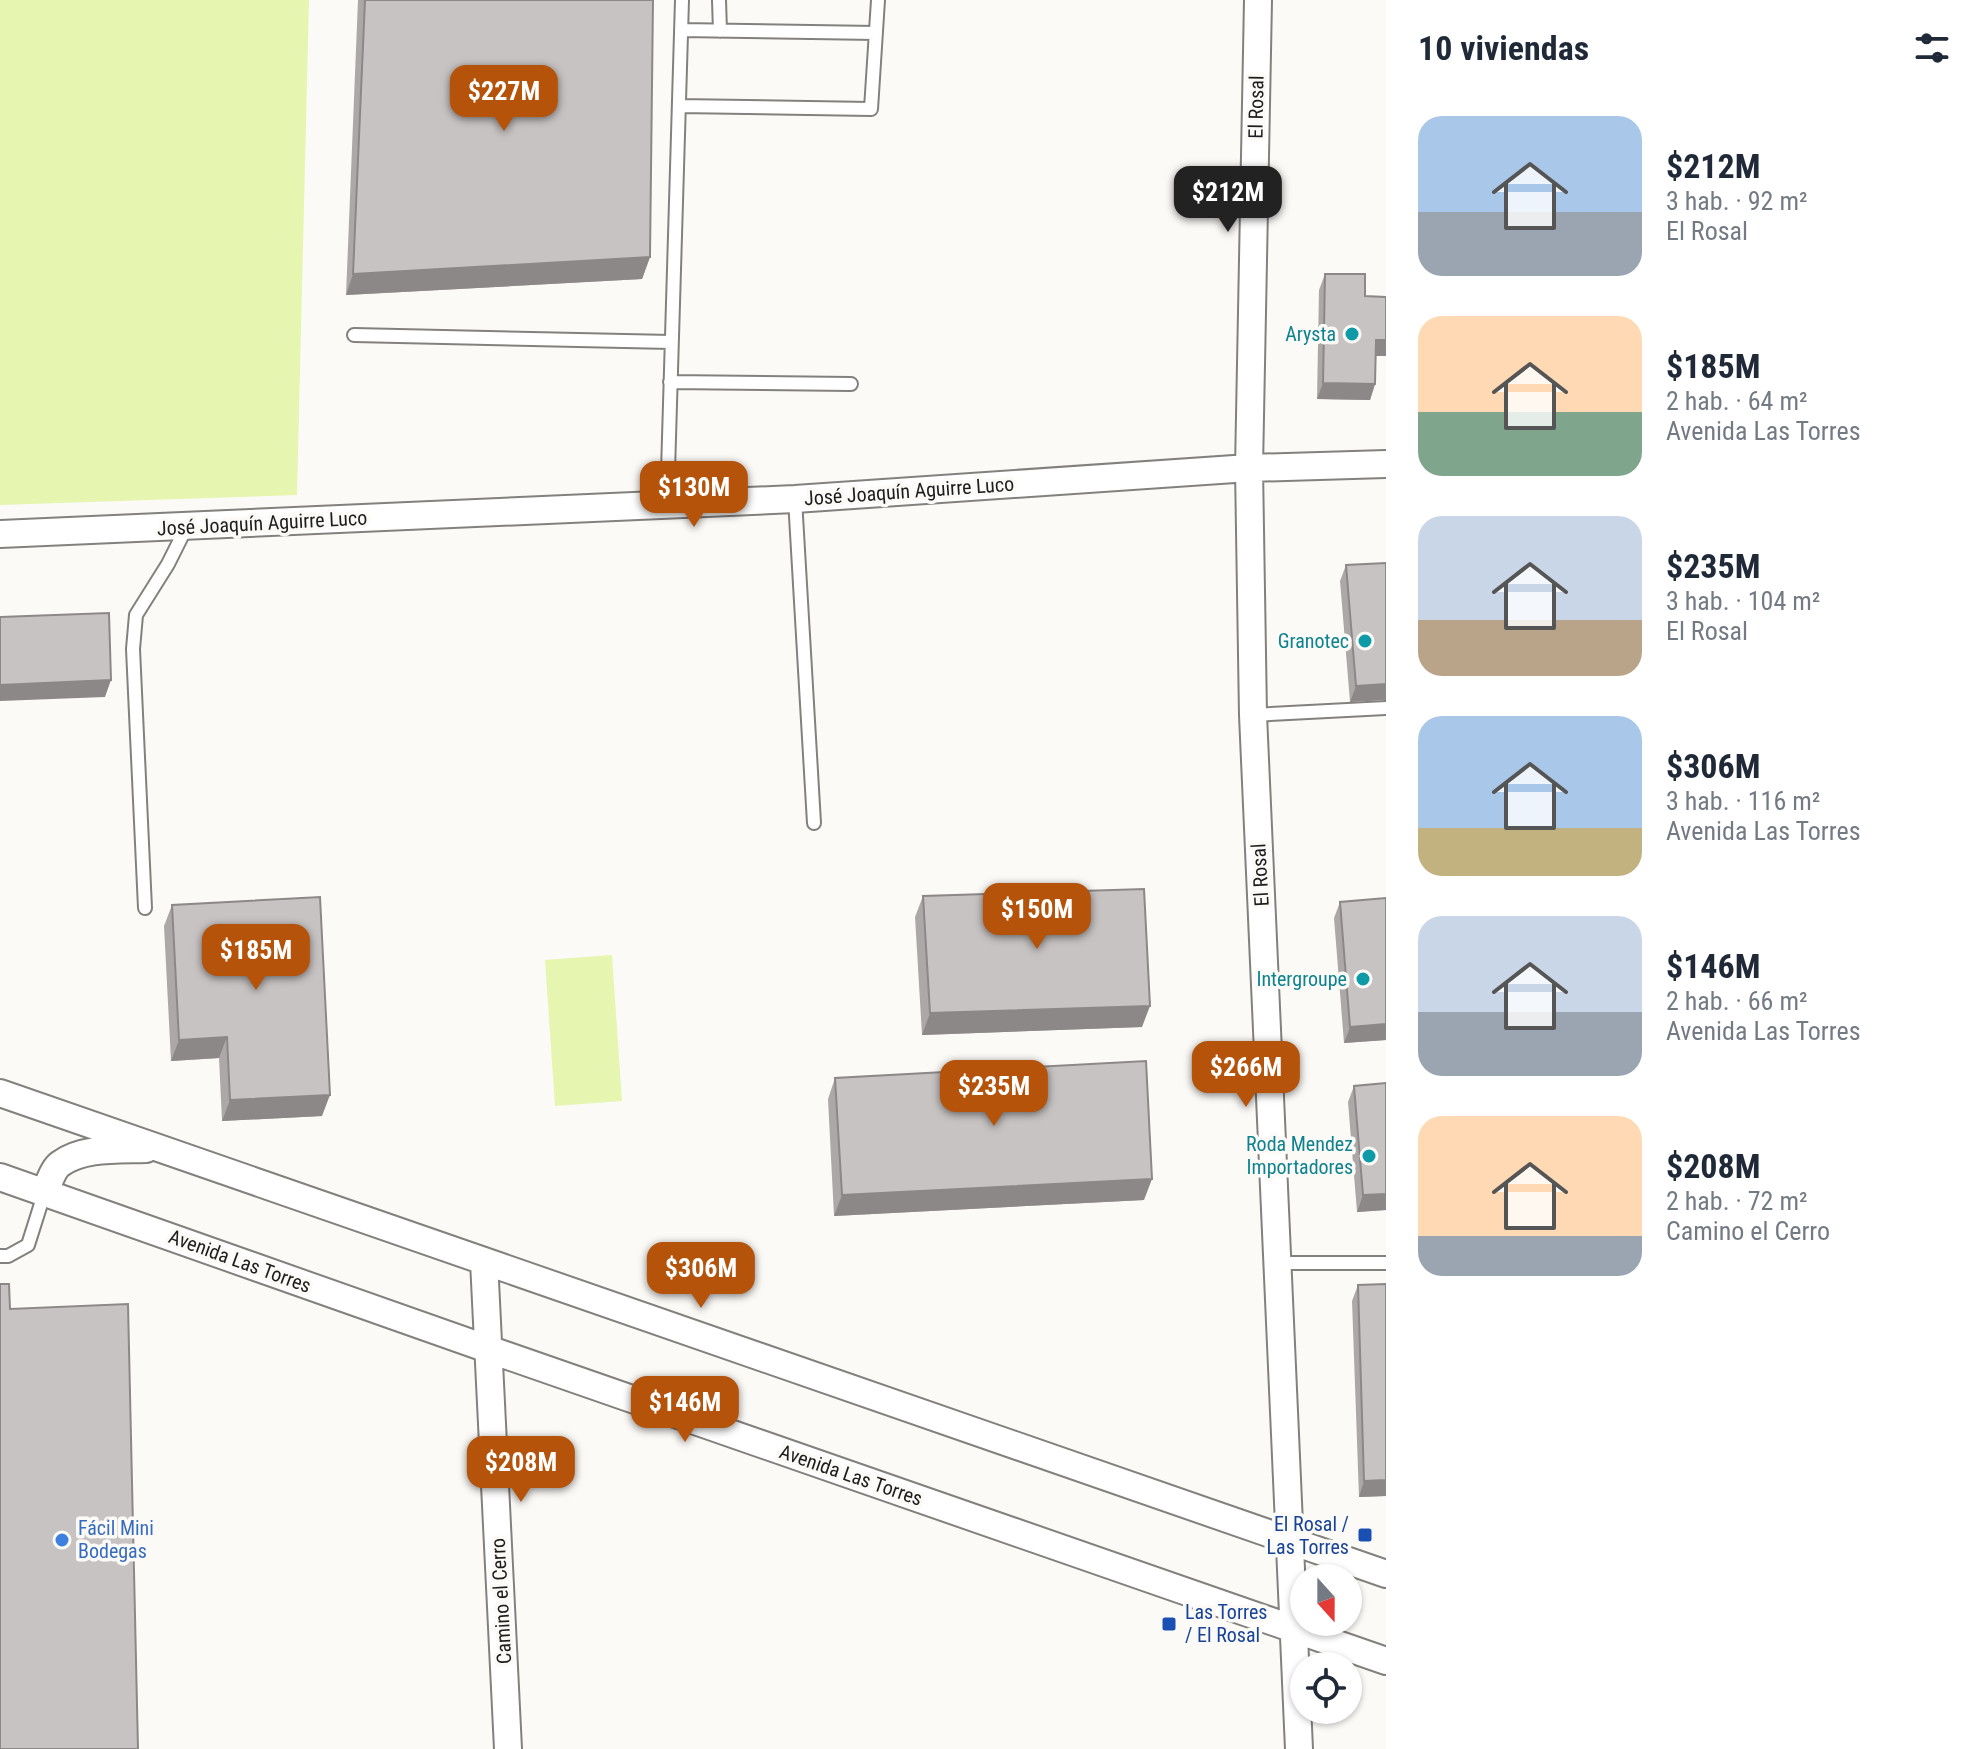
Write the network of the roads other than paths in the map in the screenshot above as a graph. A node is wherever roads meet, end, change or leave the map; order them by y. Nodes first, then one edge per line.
1 (682, 0) edge
2 (719, 0) edge
3 (878, 0) edge
4 (1258, 0) edge
5 (681, 30) junction
6 (720, 31) junction
7 (876, 33) junction
8 (679, 106) junction
9 (354, 335) dead end
10 (671, 342) junction
11 (670, 382) junction
12 (851, 384) dead end
13 (1386, 464) edge
14 (1249, 468) junction
15 (795, 499) junction
16 (667, 505) junction
17 (187, 526) junction
18 (0, 534) edge
19 (1386, 708) edge
20 (1253, 715) junction
21 (814, 823) dead end
22 (145, 908) dead end
23 (0, 1093) edge
24 (166, 1149) junction
25 (0, 1177) edge
26 (45, 1191) junction
27 (0, 1256) edge
28 (484, 1261) junction
29 (1278, 1263) junction
30 (1386, 1263) edge
31 (488, 1349) junction
32 (1291, 1542) junction
33 (1292, 1564) edge
34 (1386, 1574) edge
35 (1290, 1628) edge
36 (1294, 1636) edge
37 (1314, 1636) edge
38 (1386, 1661) edge
39 (508, 1749) edge
40 (1299, 1749) edge

1 - 5 lane
2 - 6 lane
3 - 7 lane
4 - 14 street, El Rosal
5 - 6 lane
5 - 8 lane
6 - 7 lane
7 - 8 lane
8 - 10 lane
9 - 10 lane
10 - 11 lane
11 - 12 lane
11 - 16 lane
13 - 14 street, José Joaquín Aguirre Luco
14 - 15 street, José Joaquín Aguirre Luco
14 - 20 street, El Rosal
15 - 16 street, José Joaquín Aguirre Luco
15 - 21 lane
16 - 17 street, José Joaquín Aguirre Luco
17 - 18 street, José Joaquín Aguirre Luco
17 - 22 lane
19 - 20 lane
20 - 29 street, El Rosal
23 - 24 street
24 - 26 street
24 - 28 street
25 - 26 street, Avenida Las Torres
26 - 27 lane
26 - 31 street, Avenida Las Torres
28 - 31 street, Camino el Cerro
28 - 32 street
29 - 30 lane
29 - 32 street, El Rosal
31 - 35 street, Avenida Las Torres
31 - 39 street, Camino el Cerro
32 - 33 street, El Rosal
32 - 34 street
36 - 40 street, El Rosal
37 - 38 street, Avenida Las Torres

